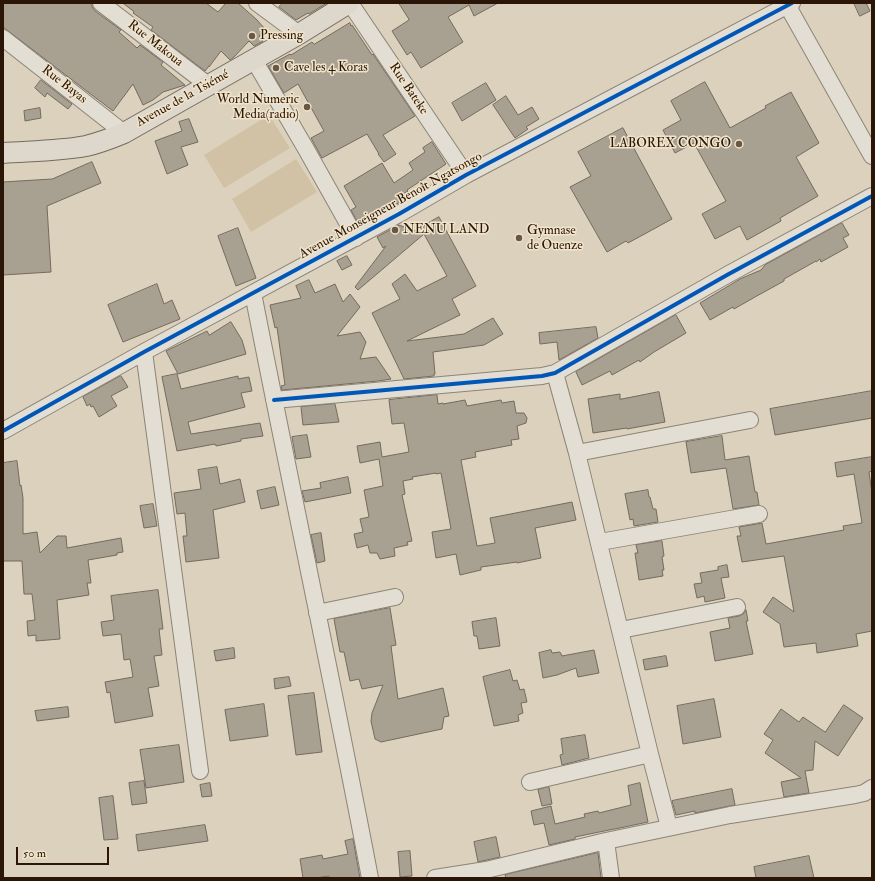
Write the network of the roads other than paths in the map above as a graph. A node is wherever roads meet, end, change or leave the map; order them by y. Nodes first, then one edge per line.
1 (101, 3) edge
2 (257, 3) edge
3 (349, 3) edge
4 (788, 4) edge
5 (299, 34) junction
6 (3, 38) edge
7 (254, 60) junction
8 (208, 85) junction
9 (124, 133) junction
10 (3, 153) edge
11 (872, 156) edge
12 (466, 175) junction
13 (872, 196) edge
14 (356, 238) junction
15 (253, 293) junction
16 (144, 352) junction
17 (555, 373) junction
18 (274, 400) junction
19 (750, 420) dead end
20 (3, 431) edge
21 (577, 453) junction
22 (759, 514) dead end
23 (600, 542) junction
24 (395, 597) dead end
25 (737, 607) dead end
26 (317, 613) junction
27 (620, 630) junction
28 (650, 754) junction
29 (200, 771) dead end
30 (530, 782) dead end
31 (872, 788) edge
32 (669, 827) junction
33 (606, 841) junction
34 (370, 878) edge
35 (435, 878) edge
36 (612, 878) edge

1 - 8 street, Rue Makoua
2 - 5 street
3 - 5 main road, Avenue de la Tsiémé
3 - 12 street, Rue Bateke
4 - 11 street
4 - 12 street, Avenue Monseigneur Benoît Ngatsongo
5 - 7 main road, Avenue de la Tsiémé
6 - 9 street, Rue Bayas
7 - 8 main road, Avenue de la Tsiémé
7 - 14 street
8 - 9 main road, Avenue de la Tsiémé
9 - 10 main road, Avenue de la Tsiémé
12 - 14 street, Avenue Monseigneur Benoît Ngatsongo
13 - 17 street
14 - 15 street, Avenue Monseigneur Benoît Ngatsongo
15 - 16 street, Avenue Monseigneur Benoît Ngatsongo
15 - 18 street
16 - 20 street, Avenue Monseigneur Benoît Ngatsongo
16 - 29 street
17 - 18 street
17 - 21 street
18 - 26 street
19 - 21 street
21 - 23 street
22 - 23 street
23 - 27 street
24 - 26 street
25 - 27 street
26 - 34 street
27 - 28 street
28 - 30 street
28 - 32 street
31 - 32 street
32 - 33 street
33 - 35 street
33 - 36 street

